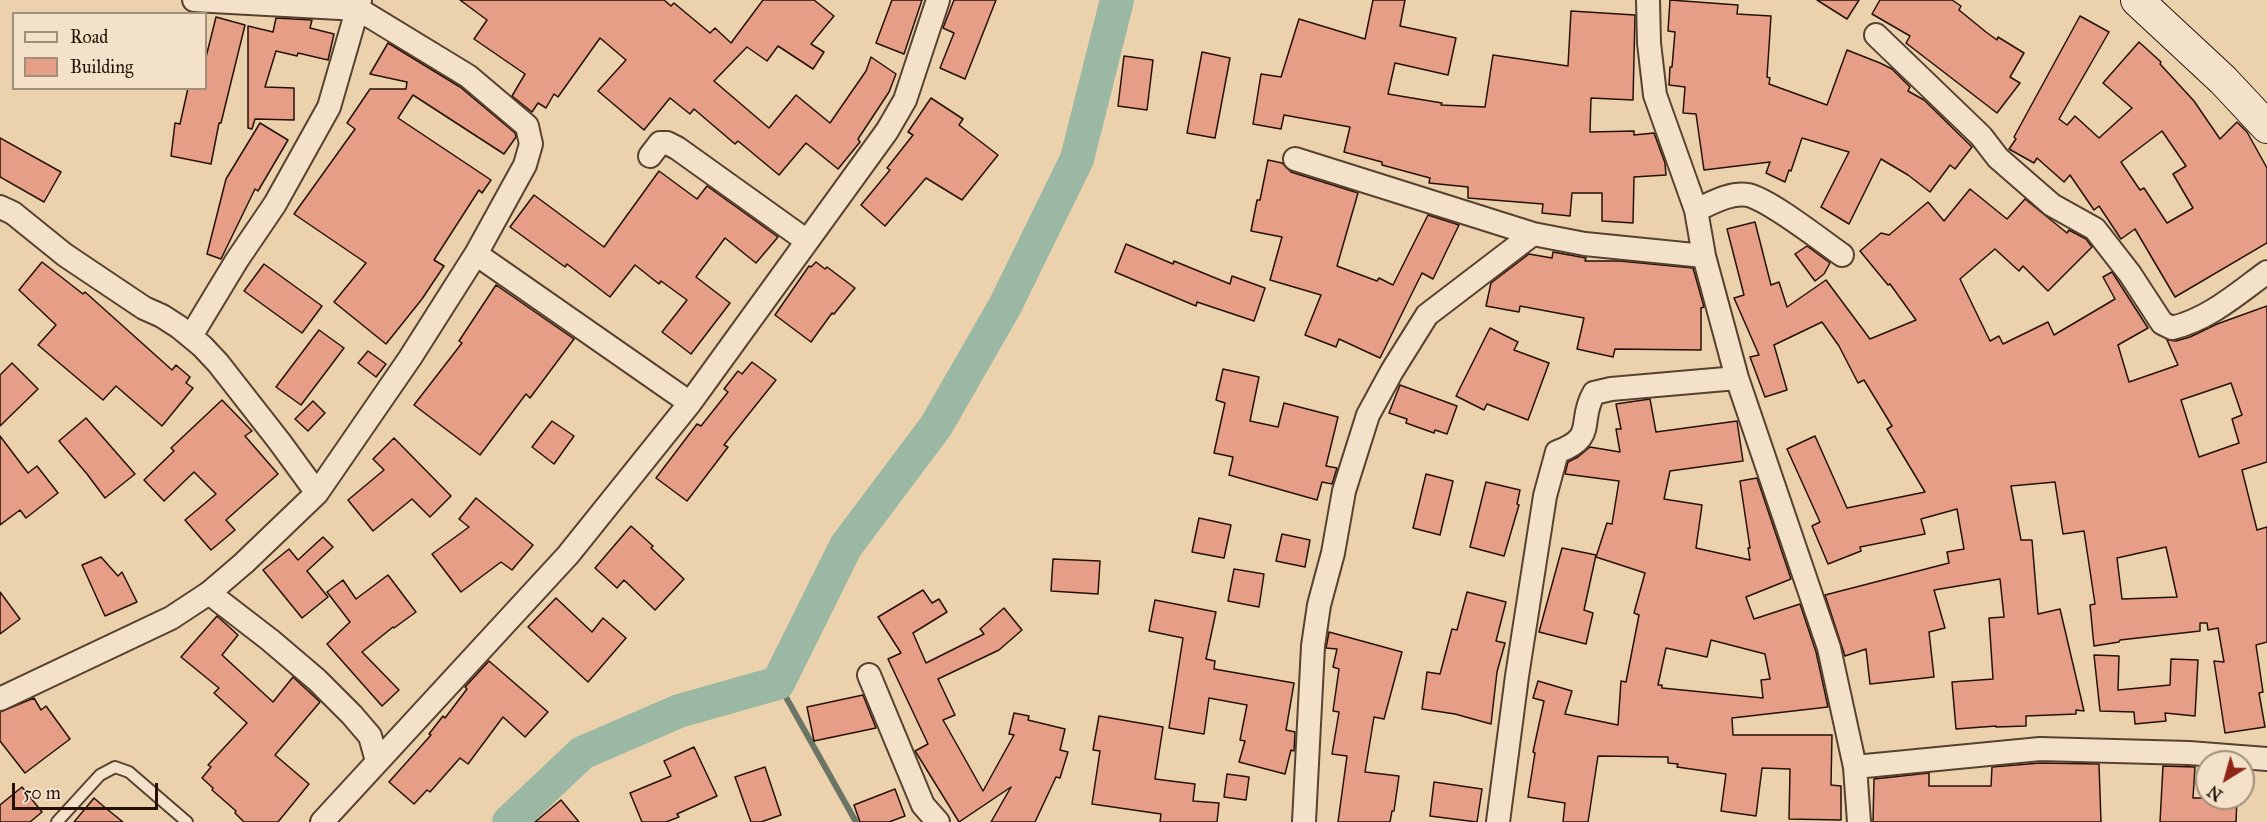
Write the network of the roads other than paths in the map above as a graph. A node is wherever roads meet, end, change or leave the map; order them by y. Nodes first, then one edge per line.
1 (194, 0) edge
2 (938, 0) edge
3 (1648, 0) edge
4 (2137, 0) edge
5 (359, 5) edge
6 (1876, 35) dead end
7 (2267, 128) edge
8 (650, 156) dead end
9 (1295, 159) dead end
10 (1696, 210) junction
11 (4, 215) edge
12 (1533, 234) junction
13 (807, 241) junction
14 (476, 254) junction
15 (1842, 255) dead end
16 (1704, 256) junction
17 (2267, 272) edge
18 (191, 336) junction
19 (1737, 378) junction
20 (690, 403) junction
21 (317, 493) junction
22 (208, 593) junction
23 (869, 675) dead end
24 (0, 699) edge
25 (2267, 759) edge
26 (377, 761) junction
27 (1855, 767) junction
28 (57, 822) edge
29 (187, 822) edge
30 (322, 822) edge
31 (938, 822) edge
32 (1304, 822) edge
33 (1498, 822) edge
34 (1859, 822) edge

1 - 5 street
2 - 13 street
3 - 10 street
4 - 7 main road
5 - 14 street
5 - 18 street
6 - 17 street
8 - 13 street
9 - 12 street
10 - 15 street
10 - 16 street
11 - 18 street
12 - 16 street
12 - 32 street
13 - 20 street
14 - 20 street
14 - 21 street
16 - 19 street
18 - 21 street
19 - 27 street
19 - 33 street
20 - 26 street
21 - 22 street
22 - 24 street
22 - 26 street
23 - 31 street
25 - 27 street
26 - 30 street
27 - 34 street
28 - 29 lane

